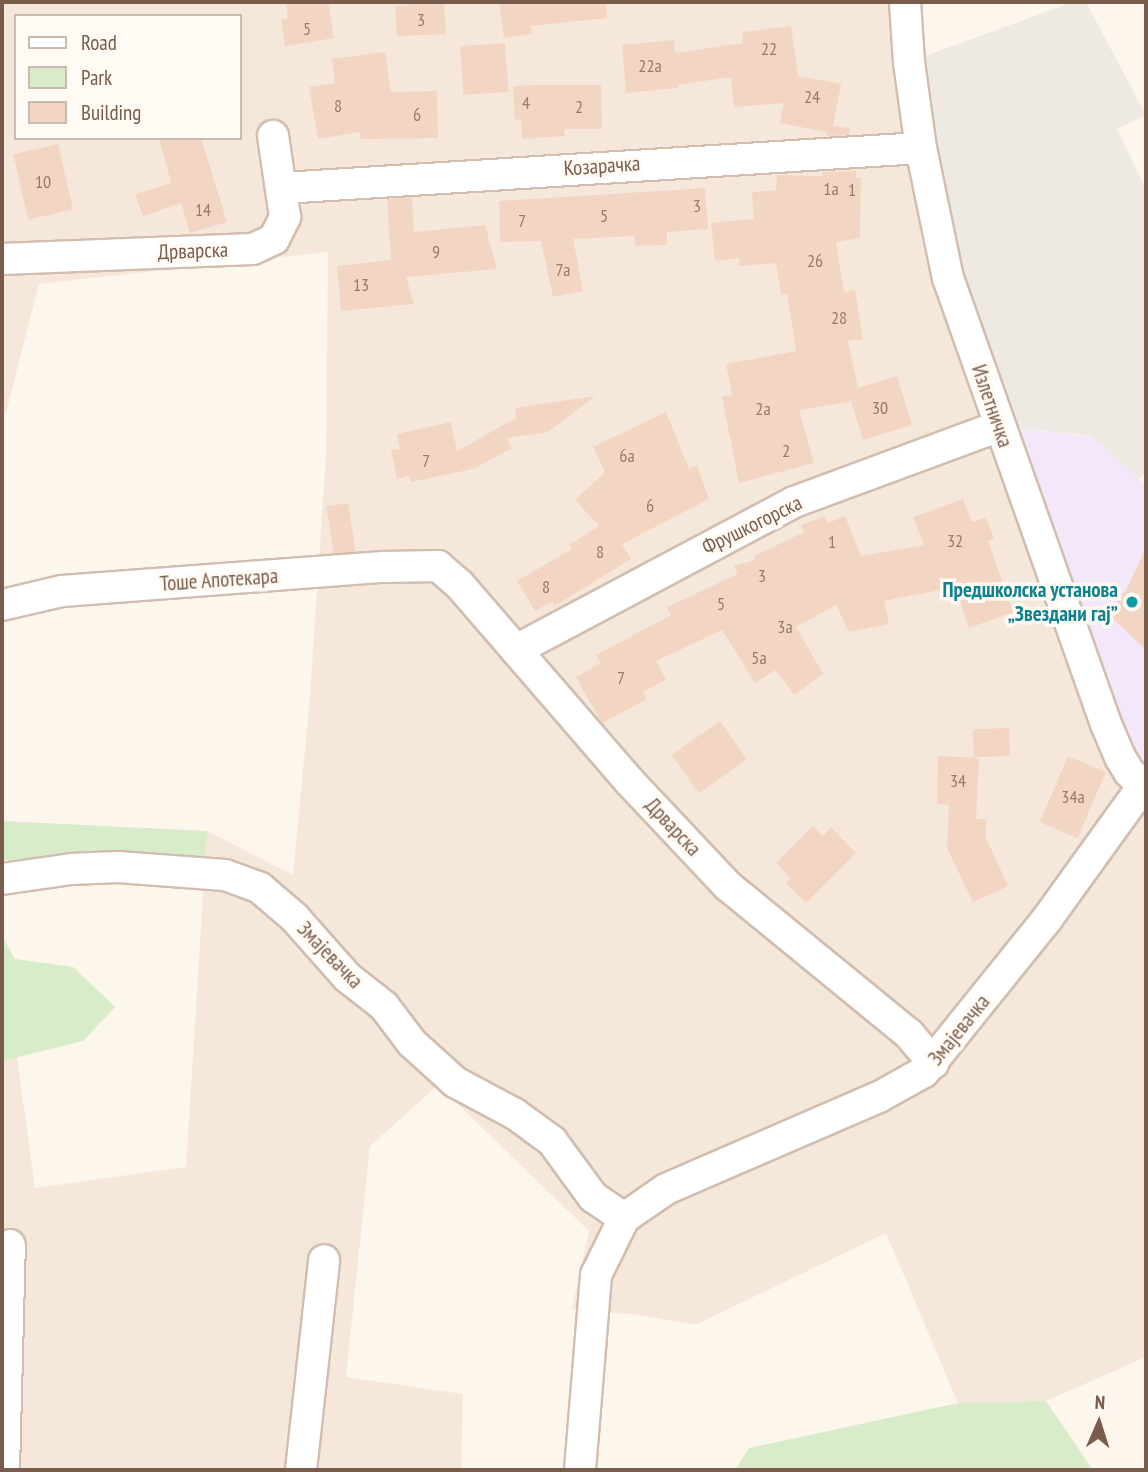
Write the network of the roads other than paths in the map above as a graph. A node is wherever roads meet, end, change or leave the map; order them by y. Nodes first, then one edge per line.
1 (905, 2) edge
2 (273, 136) dead end
3 (921, 148) junction
4 (283, 188) junction
5 (2, 259) edge
6 (999, 426) junction
7 (438, 566) joint
8 (2, 605) edge
9 (516, 650) junction
10 (1144, 787) edge
11 (2, 879) edge
12 (933, 1063) junction
13 (624, 1218) junction
14 (10, 1245) dead end
15 (324, 1260) dead end
16 (4, 1470) edge
17 (302, 1470) edge
18 (580, 1470) edge

1 - 3 street, Излетничка
2 - 4 street, Дрварска
3 - 4 street, Козарачка
3 - 6 street, Излетничка
4 - 5 street, Дрварска
6 - 9 street, Фрушкогорска
6 - 10 street, Излетничка
7 - 8 street, Тоше Апотекара
7 - 9 street, Дрварска
9 - 12 street, Дрварска
10 - 12 street, Змајевачка
11 - 13 street, Змајевачка
12 - 13 street, Змајевачка
13 - 18 street, Змајевачка
14 - 16 street
15 - 17 street

